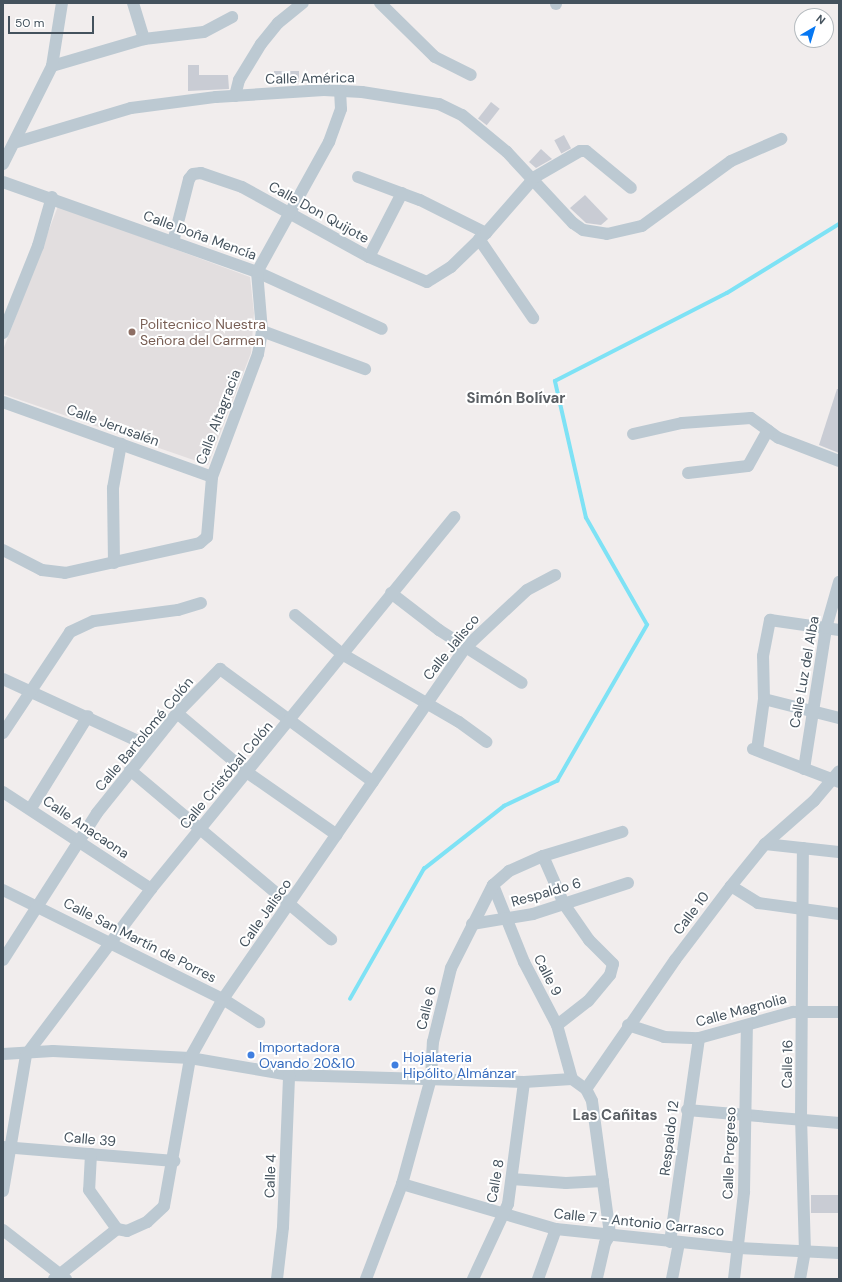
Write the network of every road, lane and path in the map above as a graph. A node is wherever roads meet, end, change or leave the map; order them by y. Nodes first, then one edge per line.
1 (62, 3) edge
2 (134, 3) edge
3 (303, 3) edge
4 (380, 3) edge
5 (232, 17) dead end
6 (144, 39) junction
7 (52, 66) junction
8 (471, 75) dead end
9 (340, 91) junction
10 (235, 96) junction
11 (780, 139) dead end
12 (17, 142) junction
13 (3, 164) edge
14 (358, 177) dead end
15 (535, 177) junction
16 (3, 182) edge
17 (631, 188) dead end
18 (402, 193) junction
19 (52, 197) junction
20 (290, 215) junction
21 (483, 236) junction
22 (173, 242) junction
23 (369, 257) junction
24 (257, 272) junction
25 (533, 318) dead end
26 (382, 329) dead end
27 (262, 331) junction
28 (3, 333) edge
29 (364, 369) dead end
30 (3, 402) edge
31 (768, 430) junction
32 (633, 434) dead end
33 (120, 444) junction
34 (839, 460) edge
35 (688, 473) dead end
36 (212, 476) junction
37 (454, 517) dead end
38 (3, 550) edge
39 (114, 563) junction
40 (555, 575) dead end
41 (839, 582) edge
42 (391, 593) junction
43 (201, 603) dead end
44 (294, 615) dead end
45 (826, 628) junction
46 (839, 630) edge
47 (466, 647) junction
48 (342, 654) junction
49 (3, 679) edge
50 (522, 683) dead end
51 (29, 691) junction
52 (764, 699) junction
53 (426, 702) junction
54 (812, 710) junction
55 (177, 713) junction
56 (88, 716) junction
57 (839, 718) edge
58 (290, 722) junction
59 (3, 733) edge
60 (487, 742) dead end
61 (149, 746) junction
62 (804, 769) junction
63 (130, 770) junction
64 (248, 773) junction
65 (837, 778) edge
66 (373, 782) junction
67 (3, 792) edge
68 (31, 808) junction
69 (200, 829) junction
70 (622, 832) dead end
71 (337, 835) junction
72 (78, 840) junction
73 (765, 844) junction
74 (803, 848) junction
75 (839, 852) edge
76 (543, 856) junction
77 (628, 883) dead end
78 (493, 885) junction
79 (731, 886) junction
80 (151, 889) junction
81 (3, 890) edge
82 (290, 904) junction
83 (564, 904) junction
84 (39, 906) junction
85 (802, 910) junction
86 (839, 914) edge
87 (508, 918) junction
88 (472, 924) junction
89 (331, 939) dead end
90 (112, 942) junction
91 (3, 960) edge
92 (223, 999) junction
93 (803, 1010) junction
94 (839, 1012) edge
95 (259, 1022) dead end
96 (557, 1025) junction
97 (628, 1025) junction
98 (747, 1026) junction
99 (699, 1038) junction
100 (3, 1054) edge
101 (26, 1055) junction
102 (190, 1058) junction
103 (289, 1075) junction
104 (431, 1078) junction
105 (572, 1080) junction
106 (524, 1082) junction
107 (586, 1089) junction
108 (687, 1110) junction
109 (745, 1117) junction
110 (801, 1120) junction
111 (839, 1123) edge
112 (8, 1147) edge
113 (91, 1154) junction
114 (174, 1161) junction
115 (512, 1179) junction
116 (603, 1181) junction
117 (402, 1184) junction
118 (3, 1191) edge
119 (504, 1214) junction
120 (117, 1229) junction
121 (3, 1230) edge
122 (556, 1230) junction
123 (610, 1235) junction
124 (675, 1242) junction
125 (739, 1248) junction
126 (805, 1252) junction
127 (839, 1253) edge
128 (60, 1277) edge
129 (277, 1279) edge
130 (366, 1279) edge
131 (473, 1279) edge
132 (538, 1279) edge
133 (597, 1279) edge
134 (672, 1279) edge
135 (734, 1279) edge
136 (800, 1279) edge

1 - 7 street
2 - 6 street
3 - 10 street
4 - 8 street
5 - 6 street
6 - 7 street
7 - 12 street
9 - 10 street, Calle América
9 - 15 street, Calle América
9 - 20 street
10 - 12 street, Calle América
11 - 15 street, Calle América
12 - 13 street
14 - 18 street
15 - 17 street
15 - 21 street
16 - 19 street, Calle Doña Mencía
18 - 21 street
18 - 23 street
19 - 22 street, Calle Doña Mencía
19 - 28 street
20 - 22 street, Calle Don Quijote
20 - 23 street, Calle Don Quijote
20 - 24 street
21 - 23 street, Calle Don Quijote
21 - 25 street
22 - 24 street, Calle Doña Mencía
24 - 26 street, Calle Doña Mencía
24 - 27 street, Calle Altagracia
27 - 29 street
27 - 36 street, Calle Altagracia
30 - 33 street, Calle Jerusalén
31 - 32 street
31 - 34 street
31 - 35 street
33 - 36 street, Calle Jerusalén
33 - 39 street
36 - 39 street, Calle Altagracia
37 - 42 street, Calle Cristóbal Colón
38 - 39 street, Calle Altagracia
40 - 47 street, Calle Jalisco
41 - 45 street, Calle Luz del Alba
42 - 47 street
42 - 48 street, Calle Cristóbal Colón
43 - 51 street
44 - 48 street
45 - 46 street
45 - 52 street
45 - 54 street, Calle Luz del Alba
47 - 50 street
47 - 53 street, Calle Jalisco
48 - 53 street
48 - 58 street, Calle Cristóbal Colón
49 - 51 street
51 - 56 street
51 - 59 street
52 - 54 street
52 - 62 street
53 - 60 street
53 - 66 street, Calle Jalisco
54 - 57 street
54 - 62 street, Calle Luz del Alba
55 - 58 street, Calle Bartolomé Colón
55 - 61 street, Calle Bartolomé Colón
55 - 64 street
56 - 61 street
56 - 68 street
58 - 64 street, Calle Cristóbal Colón
58 - 66 street, Calle Bartolomé Colón
61 - 63 street, Calle Bartolomé Colón
62 - 65 street
63 - 69 street
63 - 72 street, Calle Bartolomé Colón
64 - 69 street, Calle Cristóbal Colón
64 - 71 street
65 - 73 street, Calle 10
66 - 71 street, Calle Jalisco
67 - 68 street, Calle Anacaona
68 - 72 street, Calle Anacaona
69 - 80 street, Calle Cristóbal Colón
69 - 82 street
70 - 76 street, Calle 6
71 - 82 street, Calle Jalisco
72 - 80 street, Calle Anacaona
72 - 84 street, Calle Bartolomé Colón
73 - 74 street
73 - 79 street, Calle 10
74 - 75 street
74 - 85 street, Calle 16
76 - 78 street, Calle 6
76 - 83 street
77 - 83 street, Respaldo 6
78 - 87 street, Calle 9
78 - 88 street, Calle 6
79 - 85 street
79 - 97 street, Calle 10
80 - 90 street, Calle Cristóbal Colón
81 - 84 street, Calle San Martín de Porres
82 - 89 street
82 - 92 street, Calle Jalisco
83 - 87 street, Respaldo 6
83 - 96 street
84 - 90 street, Calle San Martín de Porres
84 - 91 street, Calle Bartolomé Colón
85 - 86 street
85 - 93 street, Calle 16
87 - 88 street, Respaldo 6
87 - 96 street, Calle 9
88 - 104 street, Calle 6
90 - 92 street, Calle San Martín de Porres
90 - 101 street, Calle Cristóbal Colón
92 - 95 street, Calle San Martín de Porres
92 - 102 street, Calle Jalisco
93 - 94 street, Calle Magnolia
93 - 98 street, Calle Magnolia
93 - 110 street, Calle 16
96 - 105 street, Calle 9
97 - 99 street, Calle Magnolia
97 - 107 street, Calle 10
98 - 99 street, Calle Magnolia
98 - 109 street, Calle Progreso
99 - 108 street, Respaldo 12
100 - 101 street
101 - 102 street
101 - 112 street
102 - 103 street
102 - 114 street, Calle Jalisco
103 - 104 street
103 - 129 street, Calle 4
104 - 106 street
104 - 117 street, Calle 6
105 - 106 street
105 - 107 street
106 - 115 street, Calle 8
107 - 116 street
108 - 109 street
108 - 124 street, Respaldo 12
109 - 110 street
109 - 125 street, Calle Progreso
110 - 111 street
110 - 126 street, Calle 16
112 - 113 street, Calle 39
112 - 118 street
113 - 114 street, Calle 39
113 - 120 street
114 - 120 street, Calle Jalisco
115 - 116 street
115 - 119 street, Calle 8
116 - 123 street
117 - 119 street, Calle 7 - Antonio Carrasco
117 - 130 street, Calle 6
119 - 122 street, Calle 7 - Antonio Carrasco
119 - 131 street, Calle 8
120 - 128 street
121 - 128 street
122 - 123 street, Calle 7 - Antonio Carrasco
122 - 132 street
123 - 124 street, Calle 7 - Antonio Carrasco
123 - 133 street
124 - 125 street, Calle 7 - Antonio Carrasco
124 - 134 street, Respaldo 12
125 - 126 street, Calle 7 - Antonio Carrasco
125 - 135 street, Calle Progreso
126 - 127 street, Calle 7 - Antonio Carrasco
126 - 136 street, Calle 16

